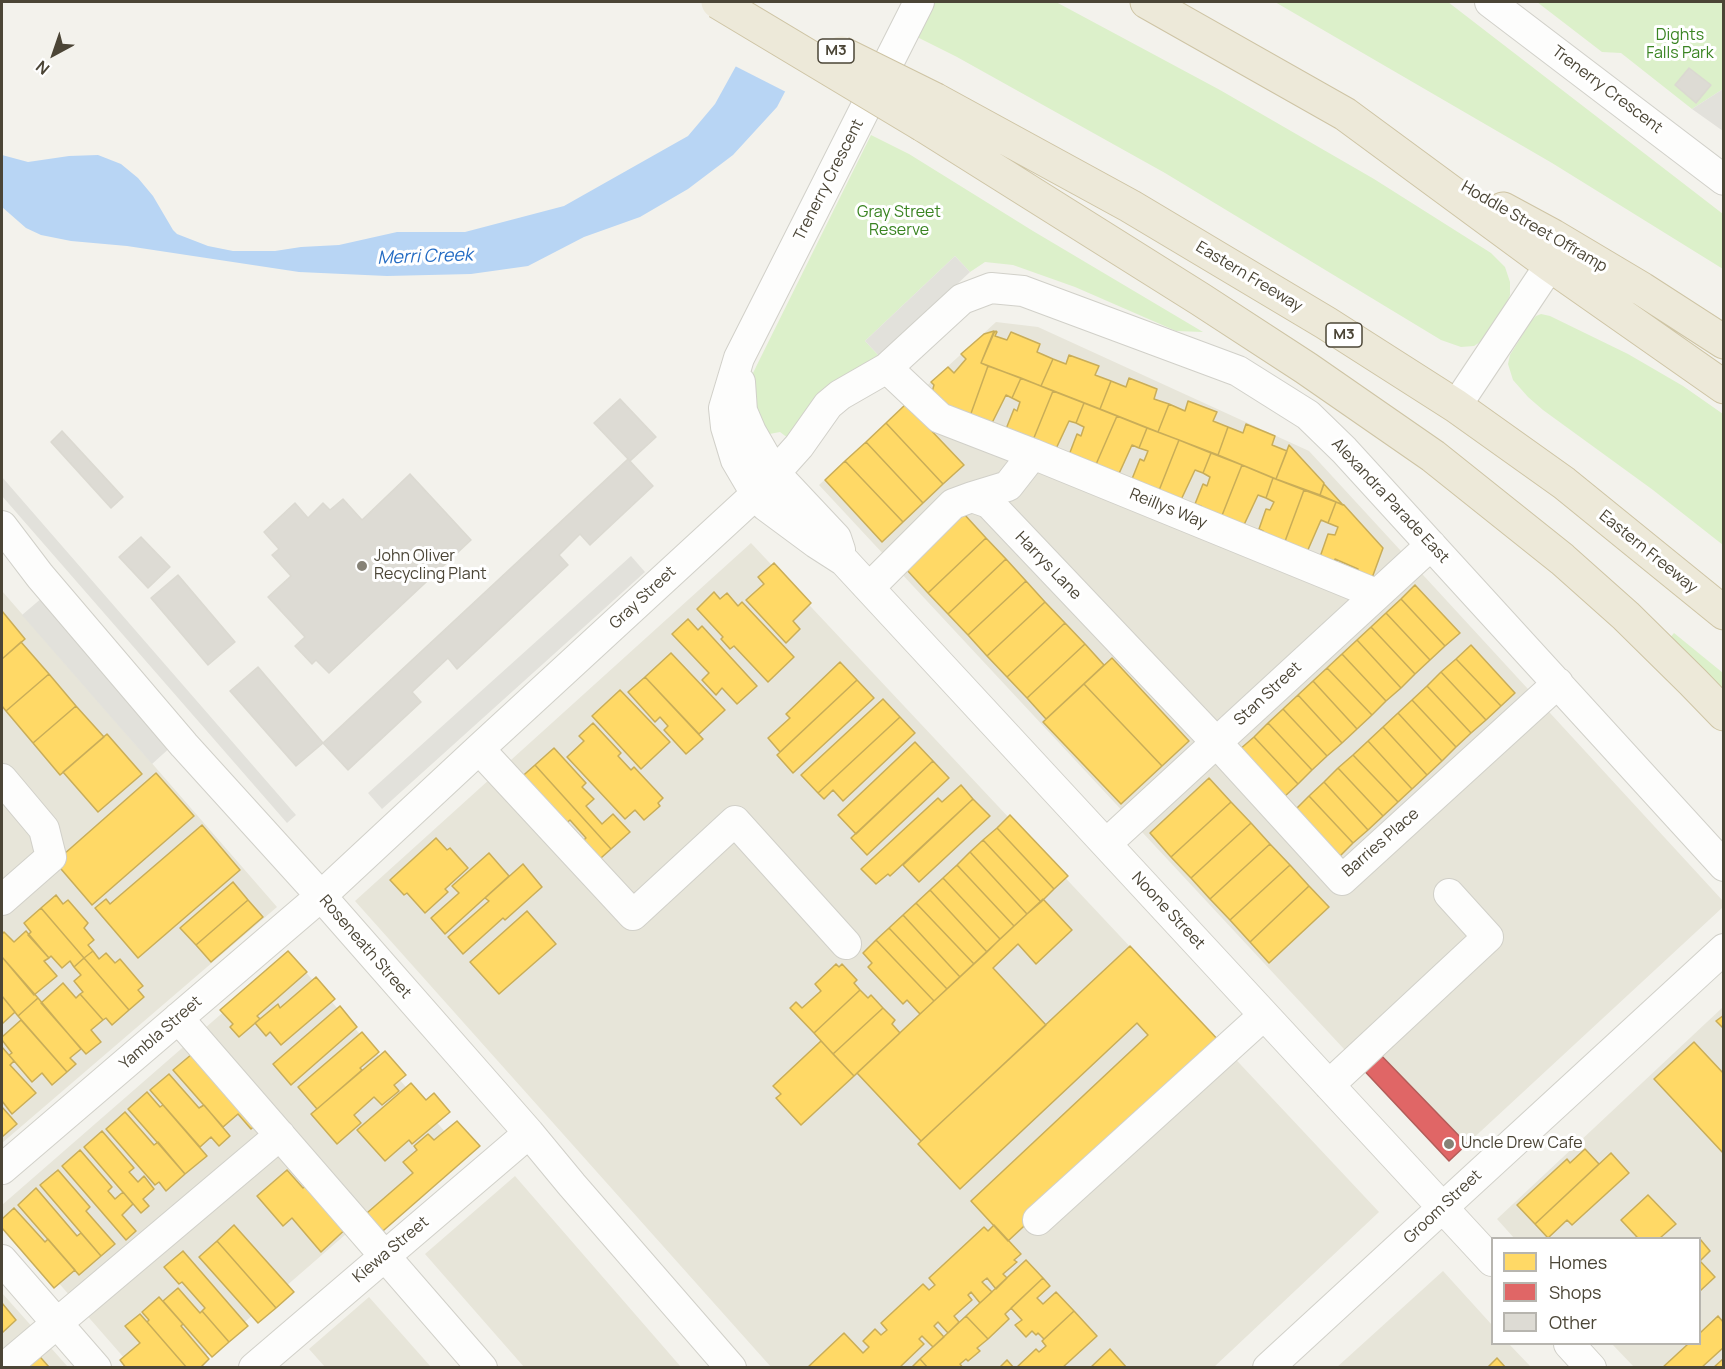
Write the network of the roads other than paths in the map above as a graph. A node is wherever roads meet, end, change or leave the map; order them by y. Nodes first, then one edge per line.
1 (718, 2) edge
2 (736, 2) edge
3 (920, 2) edge
4 (1147, 2) edge
5 (1490, 2) edge
6 (929, 113) junction
7 (1345, 114) junction
8 (1724, 180) edge
9 (1550, 264) junction
10 (962, 298) joint
11 (1724, 342) edge
12 (887, 368) junction
13 (1724, 387) edge
14 (1456, 406) junction
15 (1033, 454) junction
16 (765, 483) junction
17 (972, 497) junction
18 (2, 526) edge
19 (1431, 545) junction
20 (12, 562) edge
21 (869, 588) junction
22 (1376, 594) junction
23 (1724, 613) edge
24 (1558, 683) junction
25 (1724, 714) edge
26 (1216, 742) junction
27 (479, 749) junction
28 (2, 779) edge
29 (1106, 844) junction
30 (1724, 866) edge
31 (1449, 894) dead end
32 (321, 896) junction
33 (2, 900) edge
34 (846, 944) dead end
35 (1724, 949) edge
36 (1264, 1015) junction
37 (178, 1018) junction
38 (1329, 1085) junction
39 (529, 1133) junction
40 (280, 1135) junction
41 (2, 1169) edge
42 (1442, 1207) junction
43 (1038, 1220) dead end
44 (385, 1255) junction
45 (2, 1260) edge
46 (1491, 1260) edge
47 (57, 1322) junction
48 (1570, 1345) edge
49 (267, 1363) edge
50 (4, 1368) edge
51 (96, 1368) edge
52 (482, 1368) edge
53 (731, 1368) edge
54 (1268, 1368) edge
55 (1591, 1368) edge

1 - 6 highway, bridge
2 - 6 highway, Eastern Freeway / M3, bridge
3 - 16 street, Trenerry Crescent
4 - 7 highway
5 - 8 street, Trenerry Crescent
6 - 14 highway, Eastern Freeway / M3
6 - 25 highway
7 - 9 highway
7 - 11 highway, Hoddle Street Offramp
9 - 13 highway
9 - 14 street
10 - 12 street, Gray Street
10 - 19 street, Alexandra Parade East
12 - 15 street, Reillys Way
12 - 16 street, Gray Street
14 - 23 highway, Eastern Freeway / M3
15 - 17 street
15 - 22 street, Reillys Way
16 - 21 street, Noone Street
16 - 27 street, Gray Street
17 - 21 street
17 - 26 street, Harrys Lane
18 - 20 street, Roseneath Street
19 - 22 street, Stan Street
19 - 24 street, Alexandra Parade East
20 - 32 street, Roseneath Street
21 - 29 street, Noone Street
22 - 26 street, Stan Street
24 - 26 street, Barries Place
24 - 30 street, Alexandra Parade East
26 - 29 street, Stan Street
27 - 32 street, Gray Street
27 - 34 street
28 - 33 street
29 - 36 street, Noone Street
31 - 38 street
32 - 37 street, Yambla Street
32 - 39 street, Roseneath Street
35 - 42 street, Groom Street
36 - 38 street, Noone Street
36 - 43 street
37 - 40 street
37 - 41 street, Yambla Street
38 - 42 street, Noone Street
39 - 44 street, Kiewa Street
39 - 53 street, Roseneath Street
40 - 44 street
40 - 47 street
42 - 46 street, Noone Street
42 - 54 street, Groom Street
44 - 49 street, Kiewa Street
44 - 52 street
45 - 47 street
47 - 50 street
47 - 51 street
48 - 55 street

